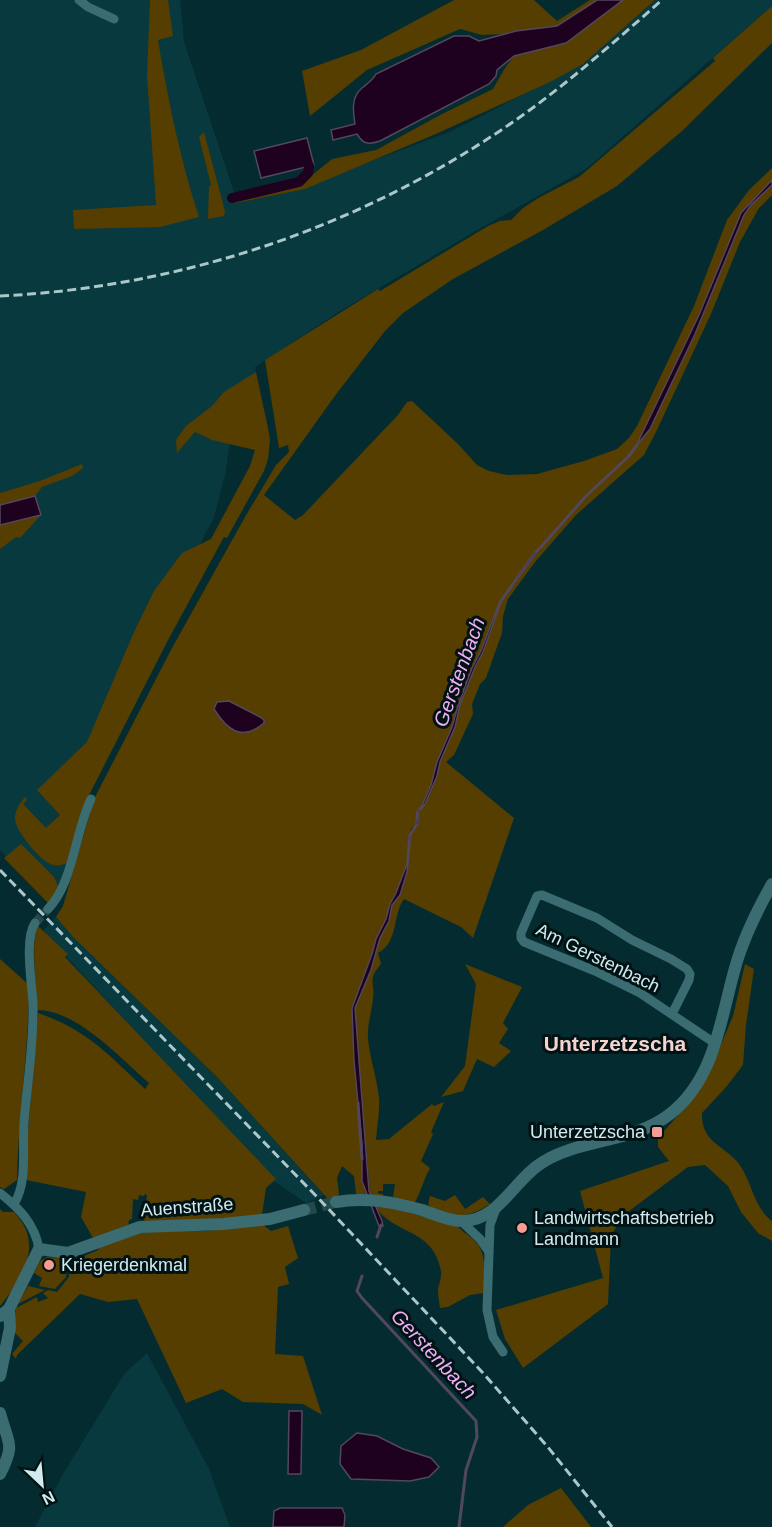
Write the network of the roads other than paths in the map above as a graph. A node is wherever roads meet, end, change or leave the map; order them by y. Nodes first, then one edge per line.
1 (79, 0) edge
2 (114, 20) dead end
3 (91, 799) dead end
4 (772, 884) edge
5 (48, 909) tunnel mouth
6 (34, 923) tunnel mouth
7 (672, 1014) junction
8 (716, 1044) junction
9 (0, 1193) edge
10 (336, 1202) tunnel mouth
11 (14, 1204) junction
12 (496, 1209) junction
13 (304, 1210) tunnel mouth
14 (461, 1221) junction
15 (39, 1249) junction
16 (489, 1252) junction
17 (4, 1313) edge
18 (503, 1352) dead end
19 (0, 1376) edge
20 (0, 1413) edge
21 (0, 1474) edge

1 - 2 street
3 - 5 street
4 - 8 street
6 - 11 street
7 - 7 street, Am Gerstenbach
7 - 8 street, Am Gerstenbach
8 - 12 street
9 - 11 street
10 - 14 street
11 - 15 street
12 - 14 street
12 - 16 street
13 - 15 street, Auenstraße
14 - 16 street
15 - 17 street
16 - 18 street
17 - 19 street
20 - 21 street

